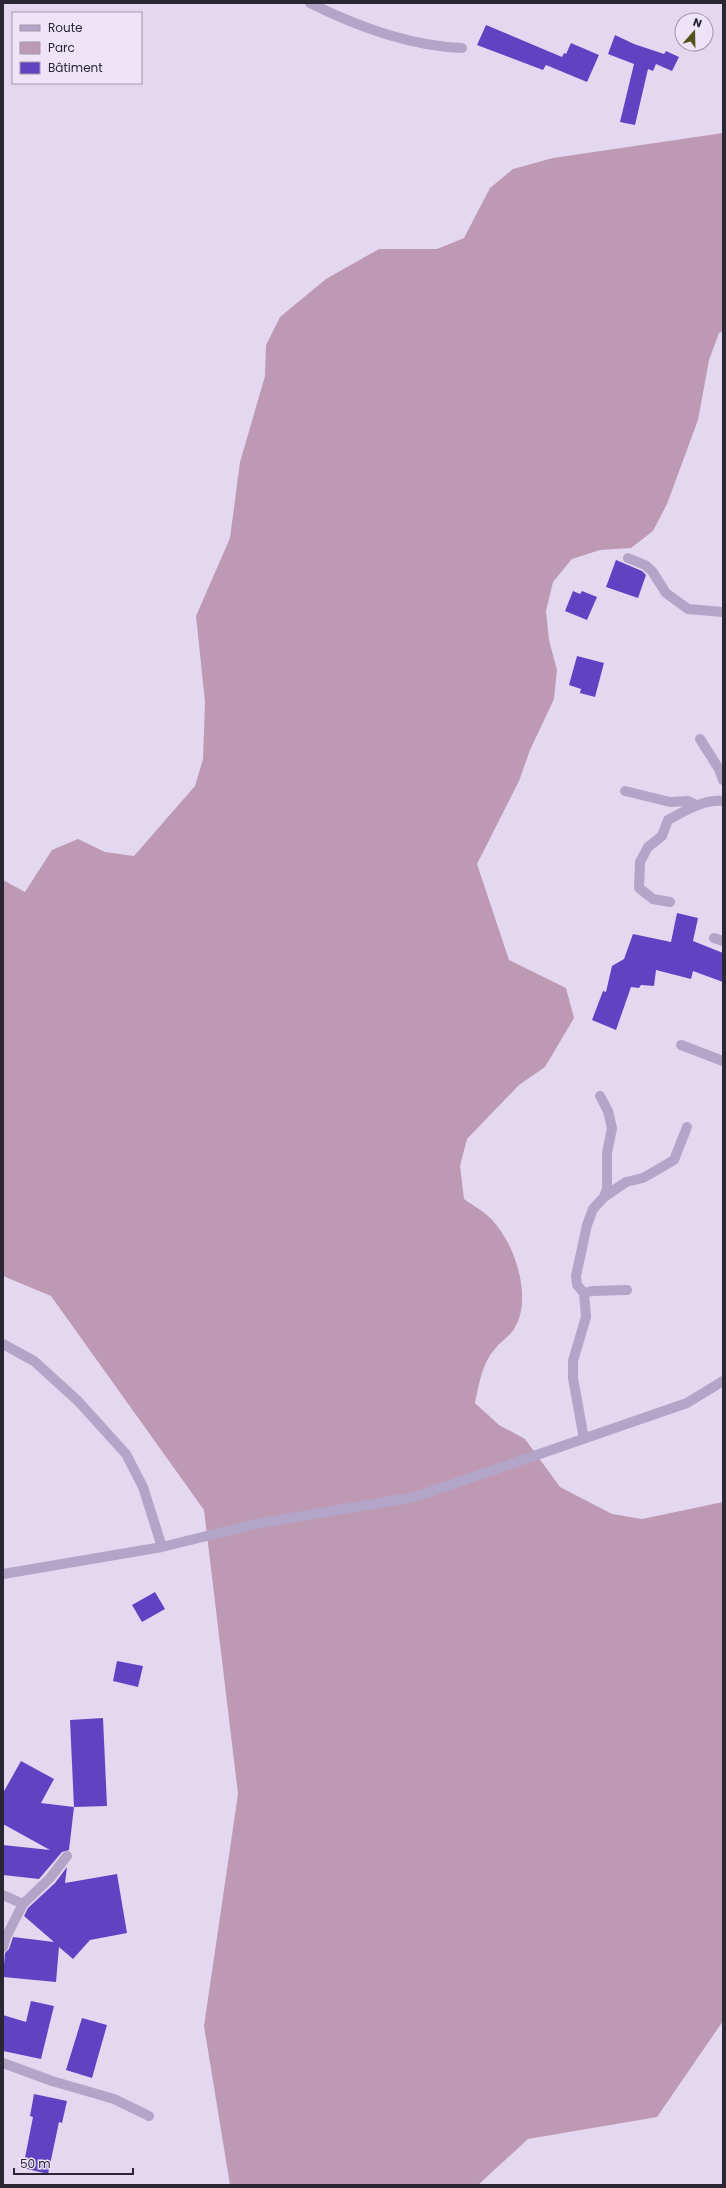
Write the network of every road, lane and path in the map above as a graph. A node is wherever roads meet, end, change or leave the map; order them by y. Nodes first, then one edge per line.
1 (310, 3) edge
2 (462, 48) dead end
3 (628, 558) dead end
4 (723, 612) edge
5 (700, 739) dead end
6 (723, 780) edge
7 (625, 792) dead end
8 (723, 801) edge
9 (696, 805) junction
10 (670, 902) dead end
11 (681, 1045) dead end
12 (723, 1061) edge
13 (600, 1096) dead end
14 (687, 1127) dead end
15 (604, 1197) junction
16 (627, 1290) dead end
17 (584, 1293) junction
18 (3, 1344) edge
19 (723, 1381) edge
20 (584, 1439) junction
21 (162, 1547) junction
22 (3, 1574) edge
23 (67, 1856) dead end
24 (3, 1895) edge
25 (23, 1904) junction
26 (3, 1947) edge
27 (3, 2063) edge
28 (149, 2116) dead end

1 - 2 street
3 - 4 street
5 - 6 street
7 - 9 street
8 - 9 street
9 - 10 street
11 - 12 street
13 - 15 street
14 - 15 street
15 - 17 street
16 - 17 street
17 - 20 street
18 - 21 street
19 - 20 street
20 - 21 street
21 - 22 street
23 - 25 street
24 - 25 street
25 - 26 street
27 - 28 street

